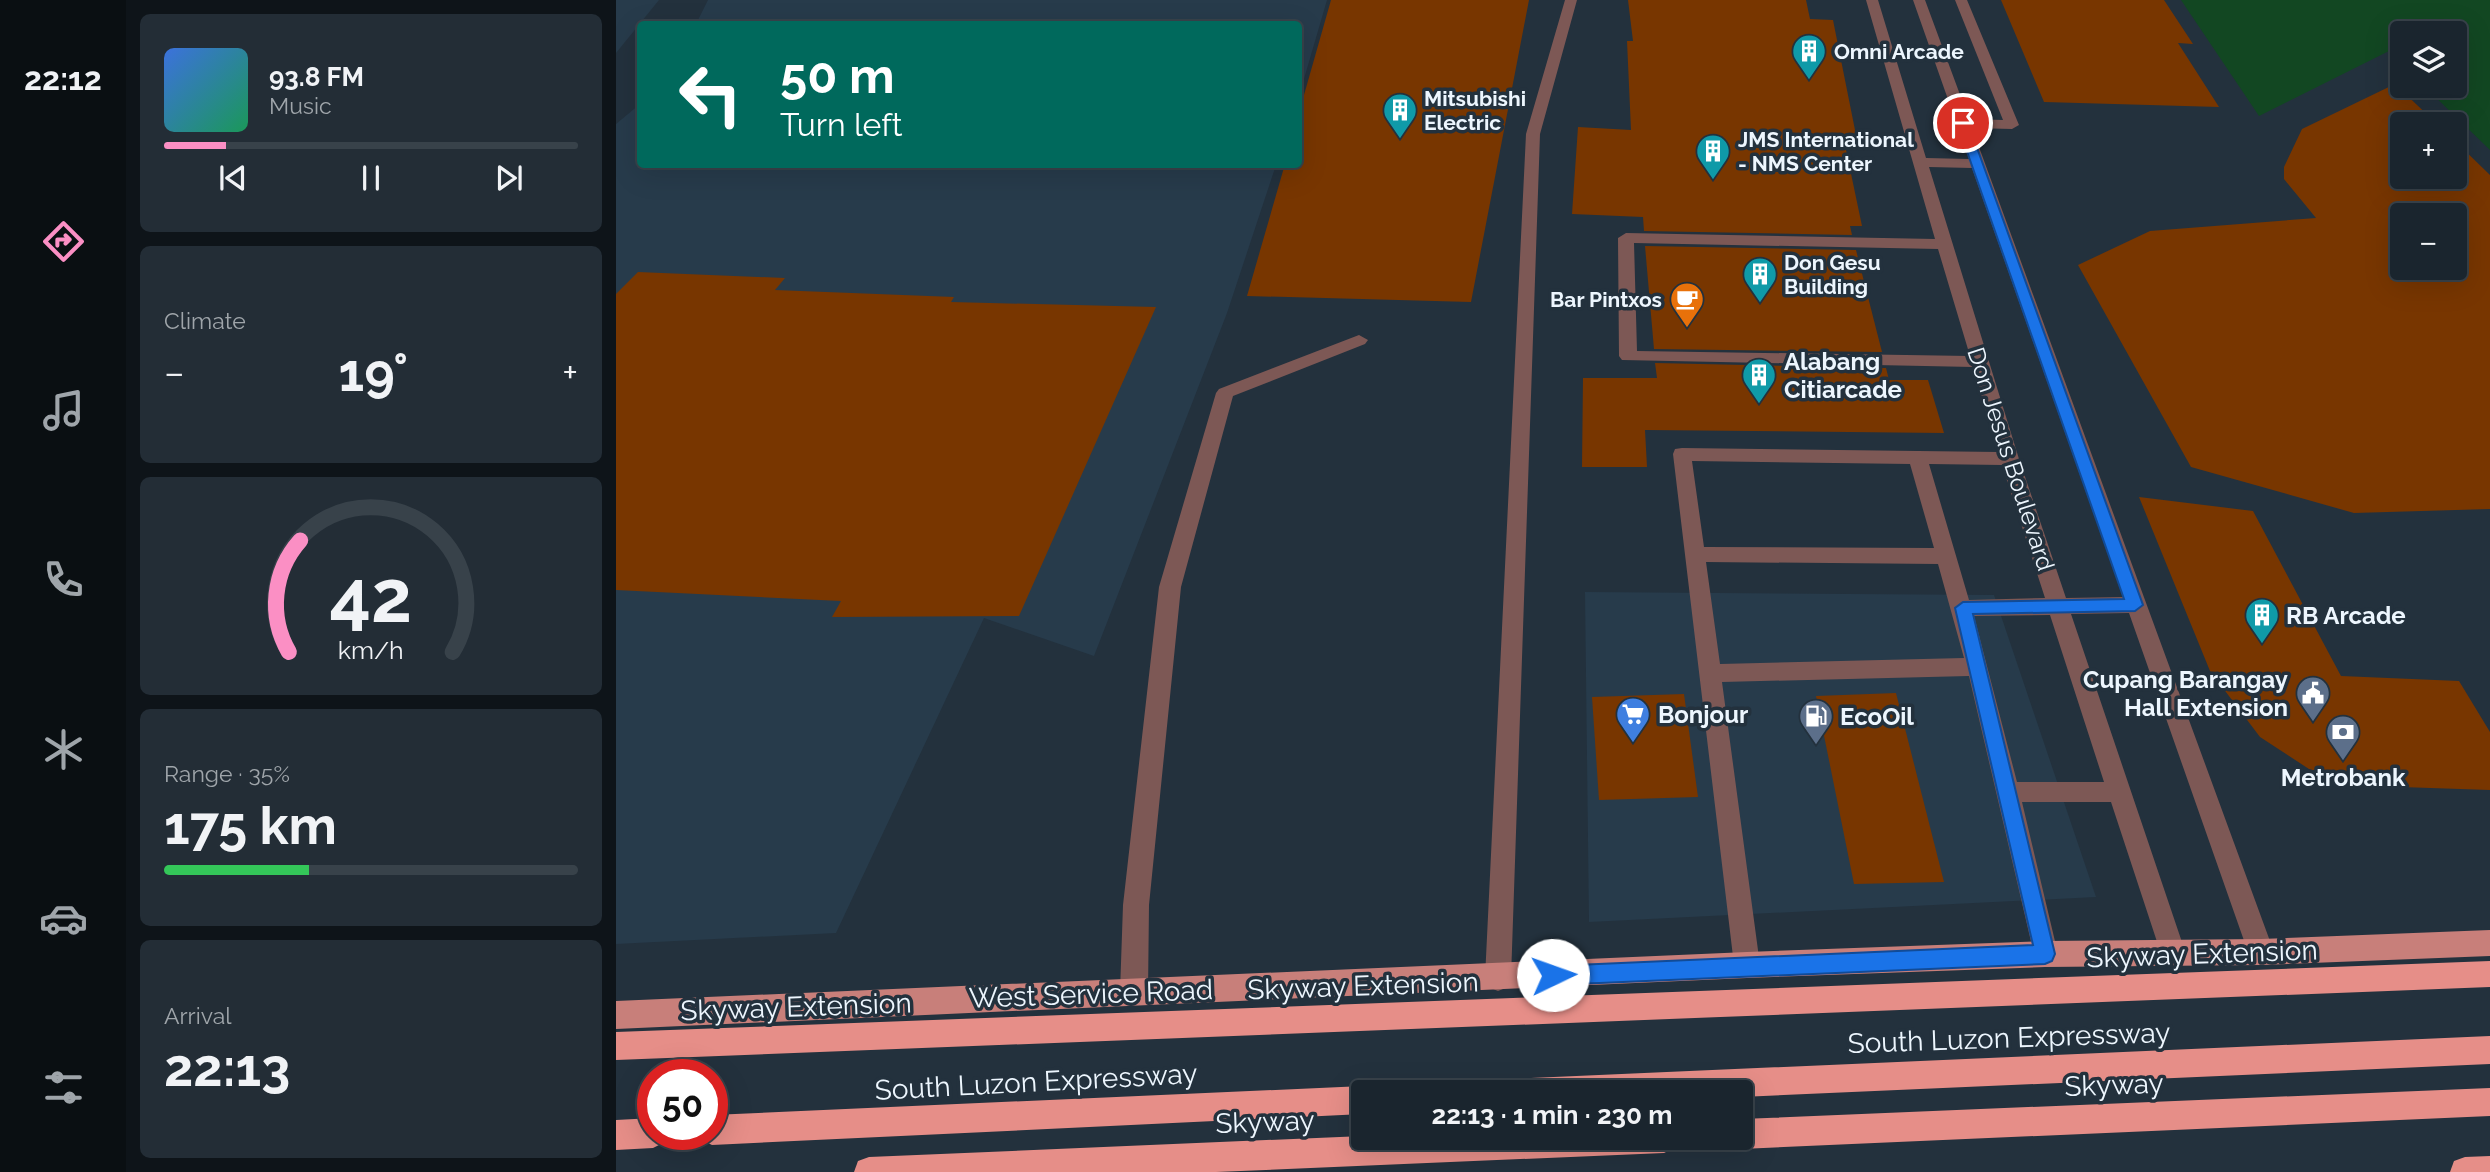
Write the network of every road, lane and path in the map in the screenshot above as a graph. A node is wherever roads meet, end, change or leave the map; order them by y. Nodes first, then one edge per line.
1 (1570, 0) edge
2 (1872, 0) edge
3 (1919, 0) edge
4 (1961, 0) edge
5 (1963, 123) junction
6 (1920, 162) junction
7 (1977, 164) junction
8 (1945, 244) junction
9 (1359, 340) dead end
10 (1979, 362) junction
11 (1918, 458) junction
12 (2009, 459) junction
13 (1695, 554) junction
14 (1948, 556) junction
15 (2135, 605) junction
16 (2058, 607) junction
17 (1963, 608) junction
18 (1978, 667) junction
19 (1710, 673) junction
20 (2007, 792) junction
21 (2118, 792) junction
22 (2490, 943) edge
23 (2261, 953) junction
24 (2045, 954) junction
25 (2174, 954) junction
26 (1747, 965) junction
27 (2490, 974) edge
28 (1497, 978) junction
29 (1134, 992) junction
30 (616, 1015) edge
31 (616, 1046) edge
32 (2490, 1050) edge
33 (1753, 1082) edge
34 (1351, 1101) edge
35 (2490, 1102) edge
36 (728, 1129) edge
37 (1753, 1133) edge
38 (637, 1134) edge
39 (616, 1135) edge
40 (1383, 1150) edge
41 (2490, 1171) edge
42 (869, 1172) edge
43 (2465, 1172) edge

1 - 28 street
2 - 6 street, Don Jesus Boulevard
3 - 5 street
4 - 5 street
5 - 7 street
6 - 7 street
6 - 8 street, Don Jesus Boulevard
7 - 15 street
8 - 10 street, Don Jesus Boulevard
8 - 10 street
9 - 29 street
10 - 12 street, Don Jesus Boulevard
11 - 12 street
11 - 13 street
11 - 14 street
12 - 16 street, Don Jesus Boulevard
13 - 14 street
13 - 19 street
14 - 17 street
15 - 16 street
15 - 23 street
16 - 17 street
16 - 21 street, Don Jesus Boulevard
17 - 18 street
18 - 19 street
18 - 20 street
19 - 26 street
20 - 21 street
20 - 24 street
21 - 25 street, Don Jesus Boulevard
22 - 23 main road, West Service Road
23 - 25 main road, West Service Road
24 - 25 main road, West Service Road
24 - 26 main road, West Service Road
26 - 28 main road, West Service Road
27 - 31 highway, Skyway Extension
28 - 29 main road, West Service Road
29 - 30 main road, West Service Road
32 - 33 highway, South Luzon Expressway
34 - 36 highway, South Luzon Expressway
35 - 37 highway, Skyway
38 - 39 highway
40 - 42 highway, Skyway
41 - 43 highway

